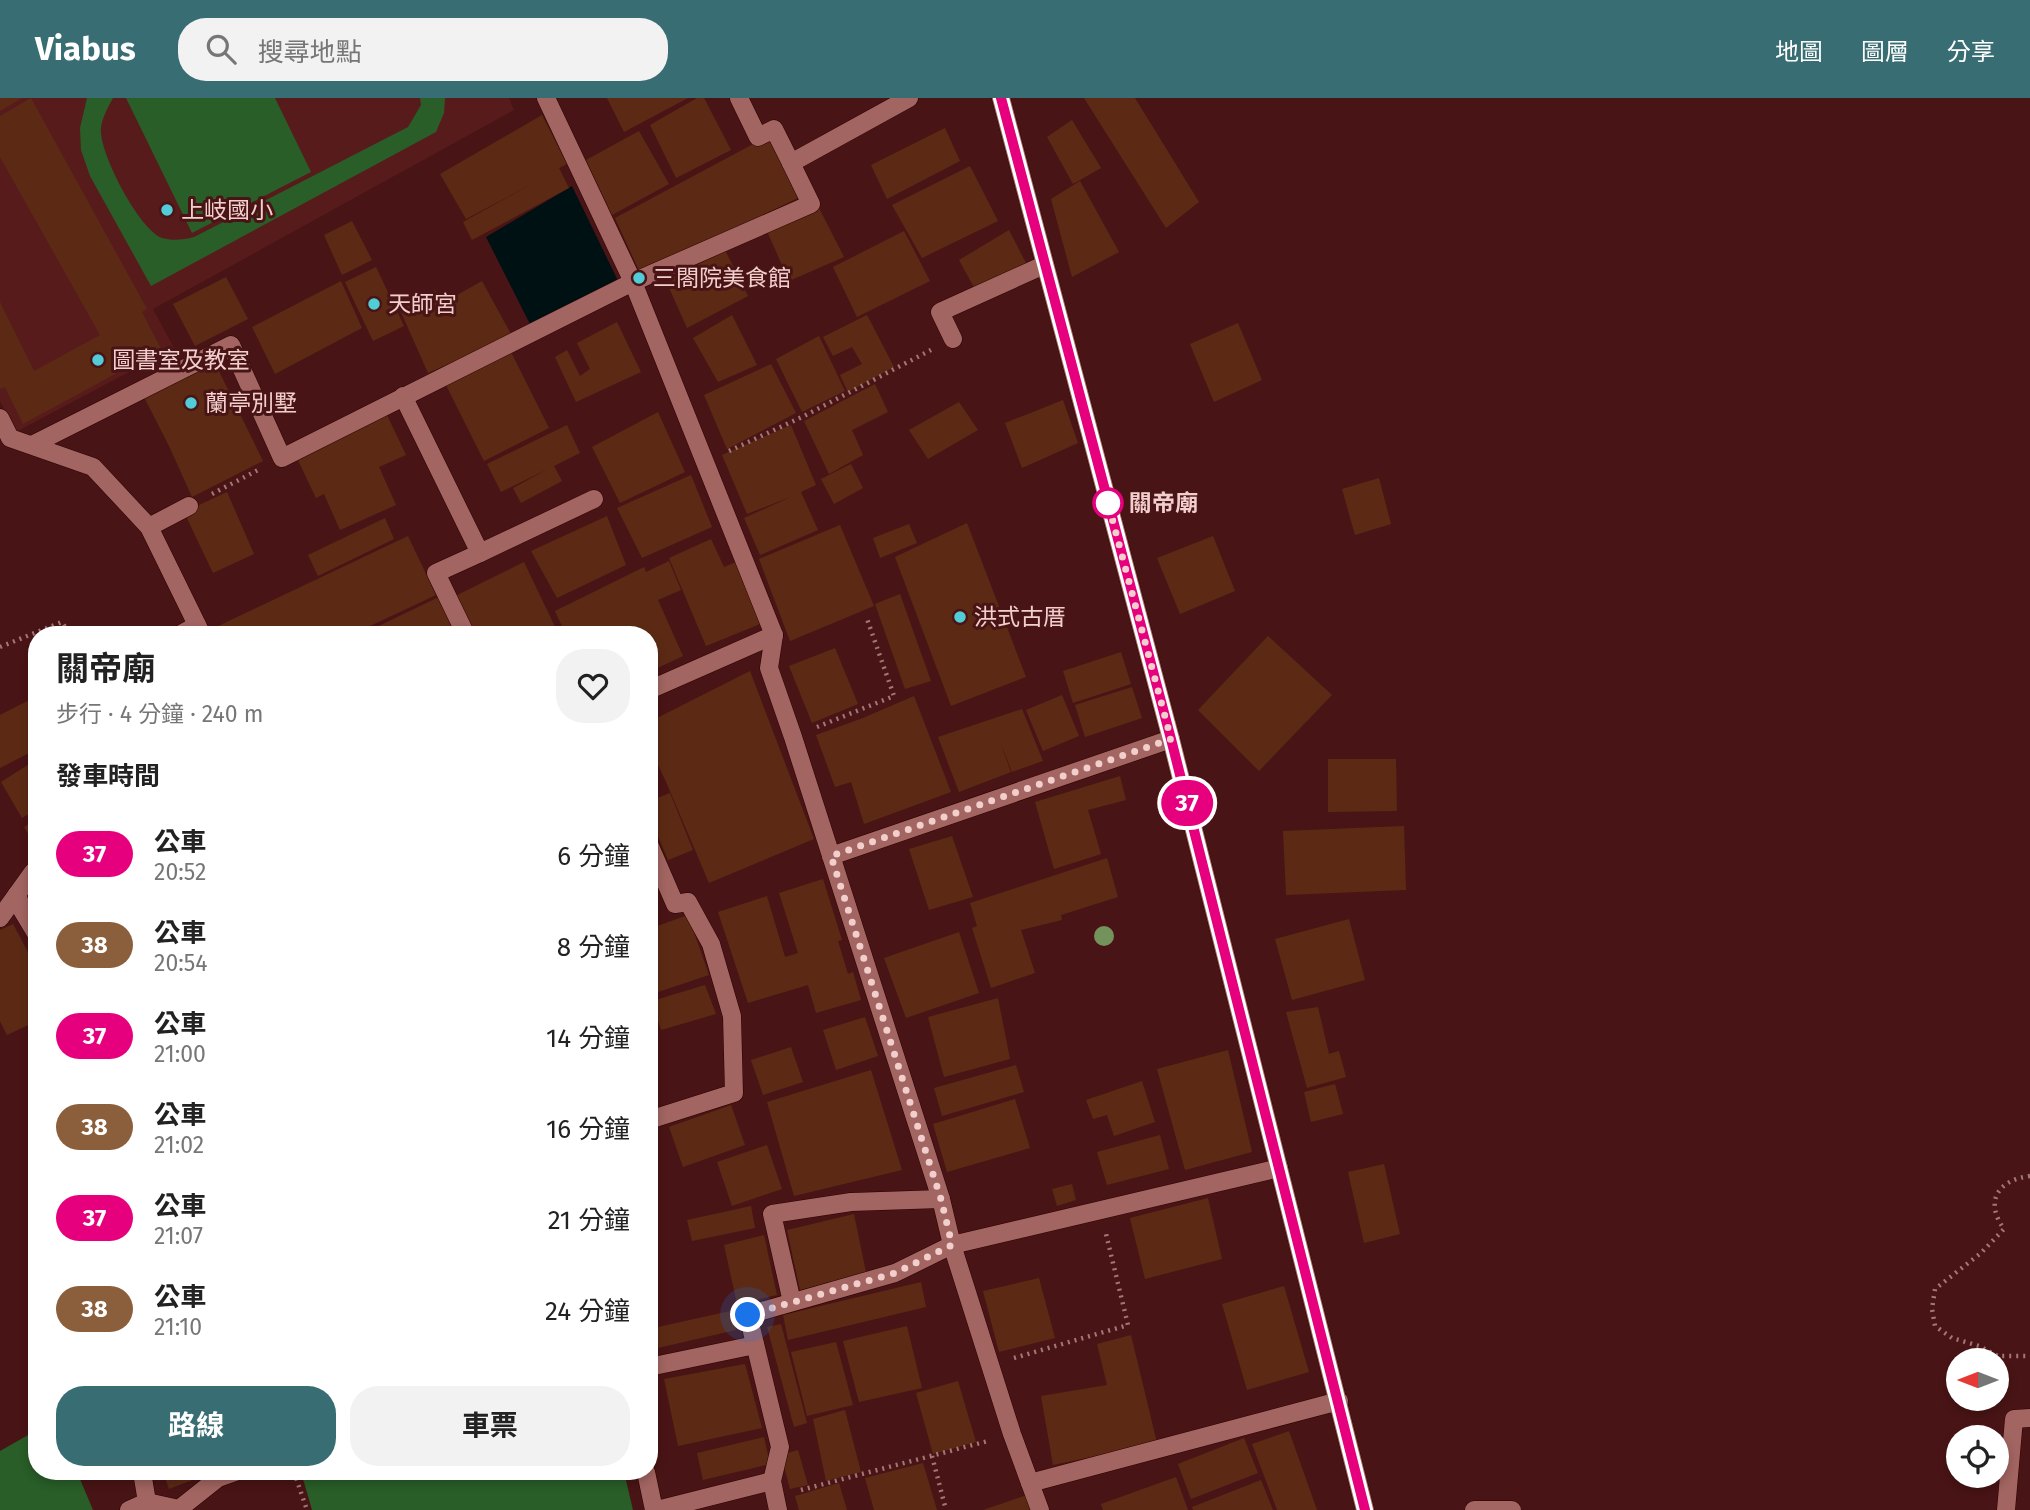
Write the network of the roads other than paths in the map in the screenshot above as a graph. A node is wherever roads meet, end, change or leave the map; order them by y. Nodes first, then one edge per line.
1 (546, 98) edge
2 (739, 98) edge
3 (909, 98) edge
4 (1001, 98) edge
5 (791, 163) junction
6 (1044, 265) junction
7 (633, 282) junction
8 (953, 339) road end
9 (402, 396) junction
10 (0, 418) edge
11 (32, 445) junction
12 (594, 499) dead end
13 (189, 506) road end
14 (149, 527) junction
15 (480, 553) junction
16 (198, 626) edge
17 (462, 626) edge
18 (774, 635) junction
19 (658, 686) edge
20 (1171, 739) junction
21 (831, 856) junction
22 (658, 865) edge
23 (28, 879) edge
24 (17, 894) junction
25 (0, 918) edge
26 (28, 920) edge
27 (658, 1117) edge
28 (1279, 1168) junction
29 (941, 1199) junction
30 (952, 1245) junction
31 (792, 1302) junction
32 (755, 1345) junction
33 (658, 1365) edge
34 (1339, 1401) junction
35 (2030, 1418) edge
36 (143, 1480) edge
37 (215, 1480) edge
38 (648, 1480) edge
39 (1030, 1483) junction
40 (775, 1496) edge
41 (147, 1502) junction
42 (179, 1509) edge
43 (130, 1510) edge
44 (655, 1510) edge
45 (1040, 1510) edge
46 (1365, 1510) edge
47 (1475, 1510) edge
48 (1512, 1510) edge
49 (2006, 1510) edge

1 - 7 street
2 - 5 street
3 - 5 street
4 - 6 street
5 - 7 street
6 - 8 street
6 - 20 street
7 - 9 street
7 - 18 street
9 - 11 street
9 - 15 street
10 - 11 street
11 - 14 street
12 - 15 street
13 - 14 street
14 - 16 street
15 - 17 street
18 - 19 street
18 - 21 street
20 - 21 street
20 - 28 street
21 - 29 street
22 - 27 street
23 - 24 street
24 - 25 street
24 - 26 street
28 - 30 street
28 - 34 street
29 - 30 street
29 - 31 street
30 - 31 street
30 - 39 street
31 - 32 street
32 - 33 street
32 - 40 street
34 - 39 street
34 - 46 street
35 - 49 street
36 - 41 street
37 - 42 street
38 - 44 street
39 - 45 street
40 - 44 street
41 - 42 street
41 - 43 street
47 - 48 street

